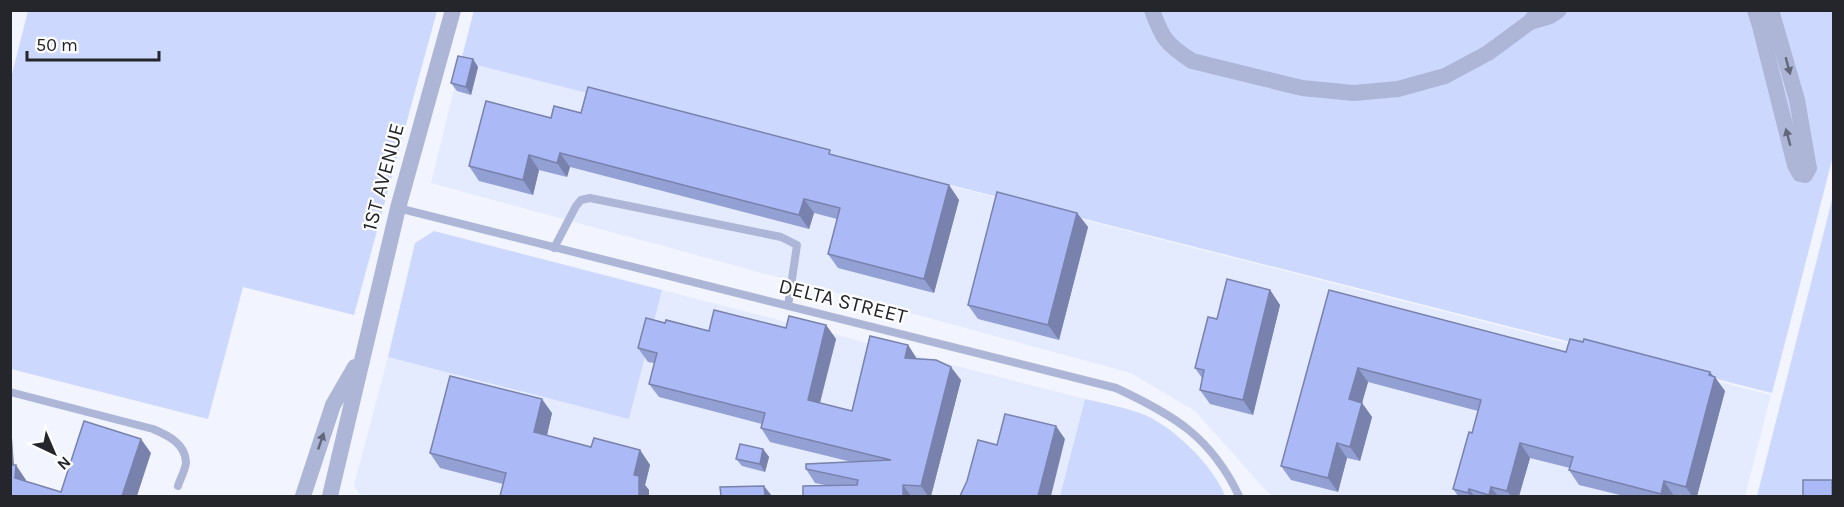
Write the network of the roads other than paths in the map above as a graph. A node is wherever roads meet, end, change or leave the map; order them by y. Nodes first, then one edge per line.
1 (453, 10) edge
2 (1152, 10) edge
3 (1559, 10) edge
4 (1755, 10) edge
5 (1771, 10) edge
6 (1534, 16) edge
7 (398, 208) junction
8 (554, 248) junction
9 (788, 306) junction
10 (361, 356) junction
11 (10, 392) edge
12 (178, 486) dead end
13 (303, 496) edge
14 (330, 496) edge
15 (1239, 496) edge

1 - 7 street, 1ST AVENUE
2 - 6 street
3 - 6 street
5 -> 4 street
7 - 8 lane, DELTA STREET
7 - 10 street, 1ST AVENUE
8 - 9 lane, DELTA STREET
8 - 9 lane
9 - 15 lane, DELTA STREET
13 -> 10 street, 1ST AVENUE
10 - 14 street, 1ST AVENUE
11 - 12 lane

